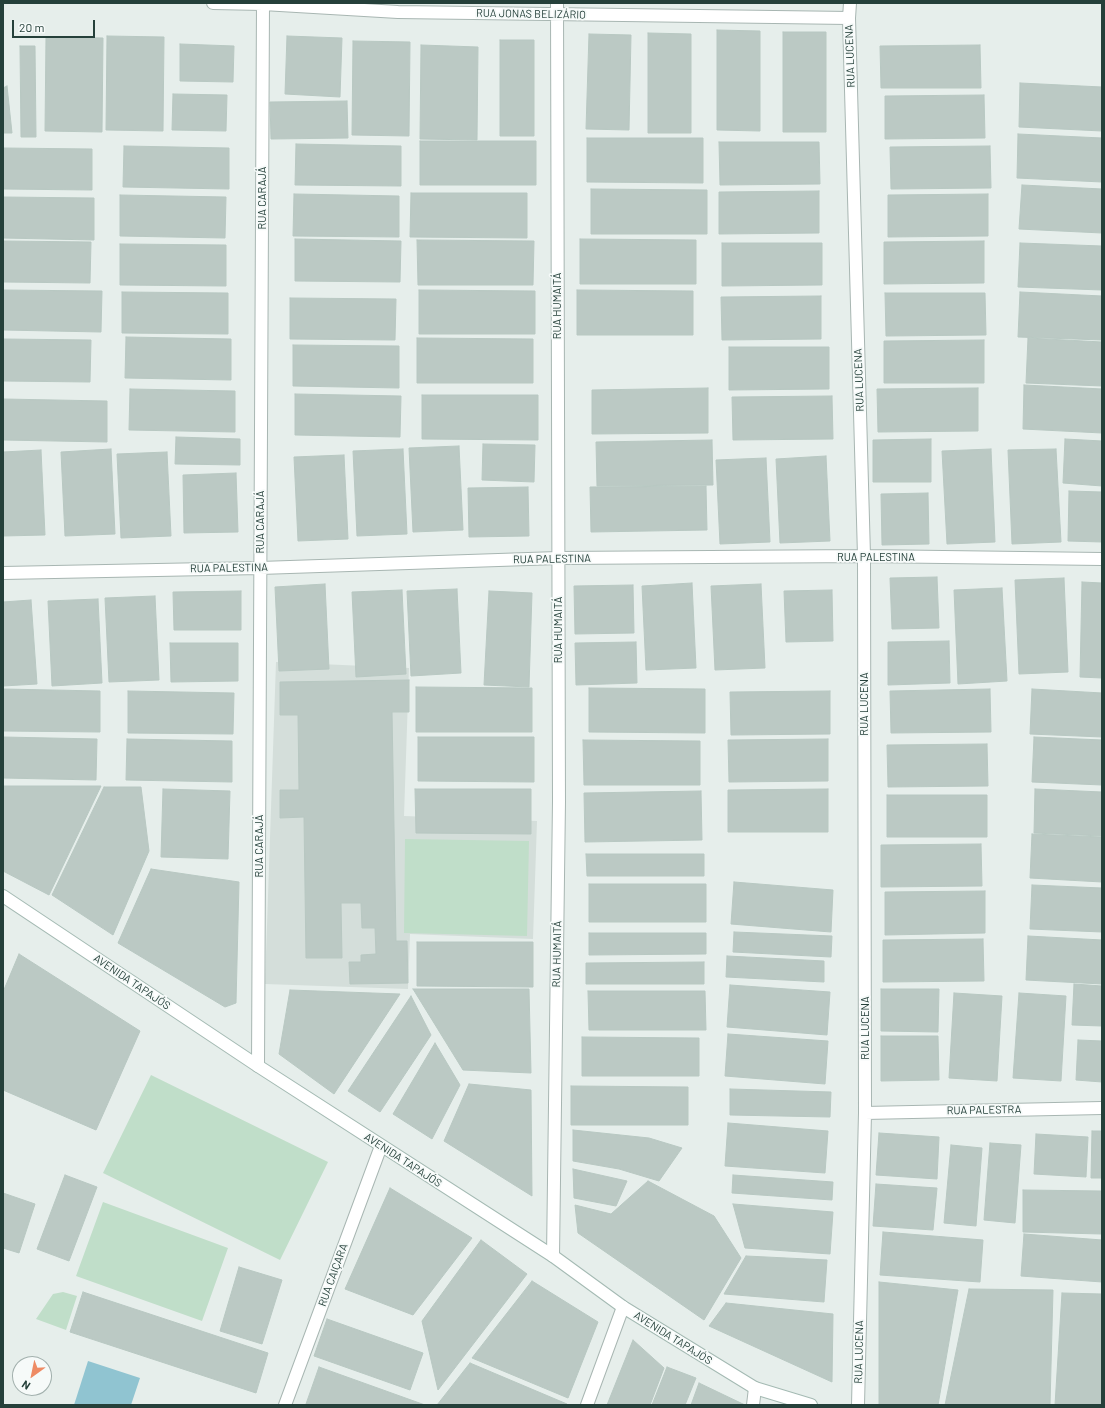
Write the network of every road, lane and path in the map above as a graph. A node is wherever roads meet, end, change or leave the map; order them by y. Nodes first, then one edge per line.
1 (213, 3) edge
2 (263, 3) edge
3 (850, 3) edge
4 (557, 9) edge
5 (849, 18) junction
6 (864, 556) junction
7 (558, 558) junction
8 (1102, 559) edge
9 (260, 568) junction
10 (3, 573) edge
11 (3, 896) edge
12 (258, 1066) junction
13 (1102, 1108) edge
14 (865, 1113) junction
15 (381, 1146) junction
16 (553, 1256) junction
17 (623, 1307) junction
18 (755, 1388) junction
19 (285, 1405) edge
20 (587, 1405) edge
21 (753, 1405) edge
22 (811, 1405) edge
23 (858, 1405) edge

1 - 2 street, RUA JONAS BELIZÁRIO
2 - 4 street, RUA JONAS BELIZÁRIO
2 - 9 street, RUA CARAJÁ
3 - 5 street, RUA LUCENA
4 - 5 street, RUA JONAS BELIZÁRIO
4 - 7 street, RUA HUMAITÁ
5 - 6 street, RUA LUCENA
6 - 7 street, RUA PALESTINA
6 - 8 street, RUA PALESTINA
6 - 14 street, RUA LUCENA
7 - 9 street, RUA PALESTINA
7 - 16 street, RUA HUMAITÁ
9 - 10 street, RUA PALESTINA
9 - 12 street, RUA CARAJÁ
11 - 12 street, AVENIDA TAPAJÓS
12 - 15 street, AVENIDA TAPAJÓS
13 - 14 street, RUA PALESTRA
14 - 23 street, RUA LUCENA
15 - 16 street, AVENIDA TAPAJÓS
15 - 19 street, RUA CAIÇARA
16 - 17 street, AVENIDA TAPAJÓS
17 - 18 street, AVENIDA TAPAJÓS
17 - 20 street
18 - 21 street
18 - 22 street, AVENIDA TAPAJÓS

